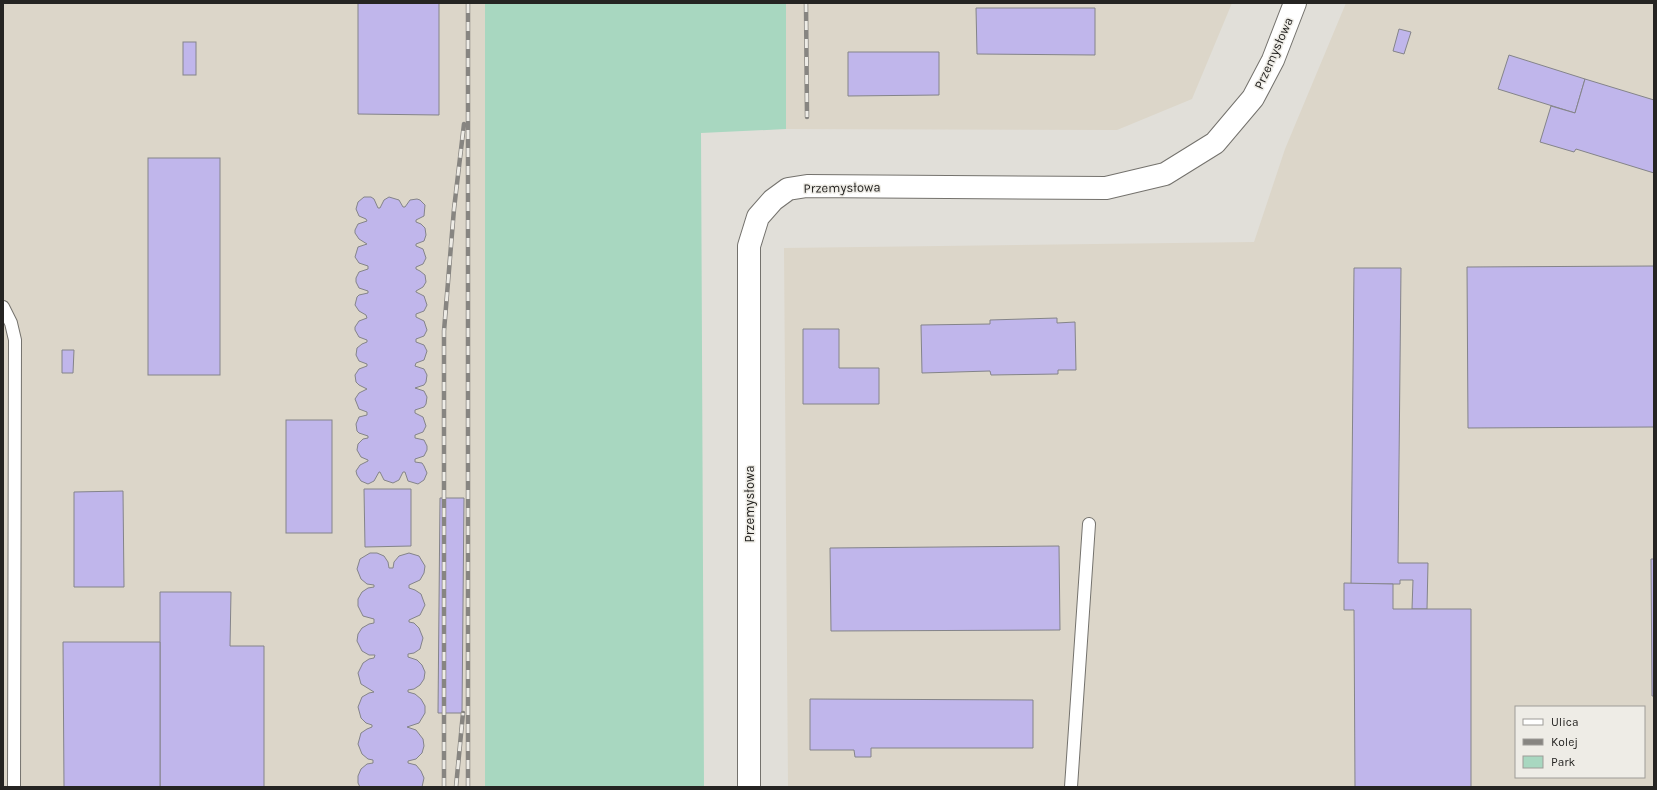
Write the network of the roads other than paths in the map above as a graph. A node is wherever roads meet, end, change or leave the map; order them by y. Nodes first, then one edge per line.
1 (1295, 3) edge
2 (3, 306) edge
3 (1089, 524) dead end
4 (14, 787) edge
5 (749, 787) edge
6 (1070, 787) edge

1 - 5 street, Przemysłowa
2 - 4 lane
3 - 6 lane

